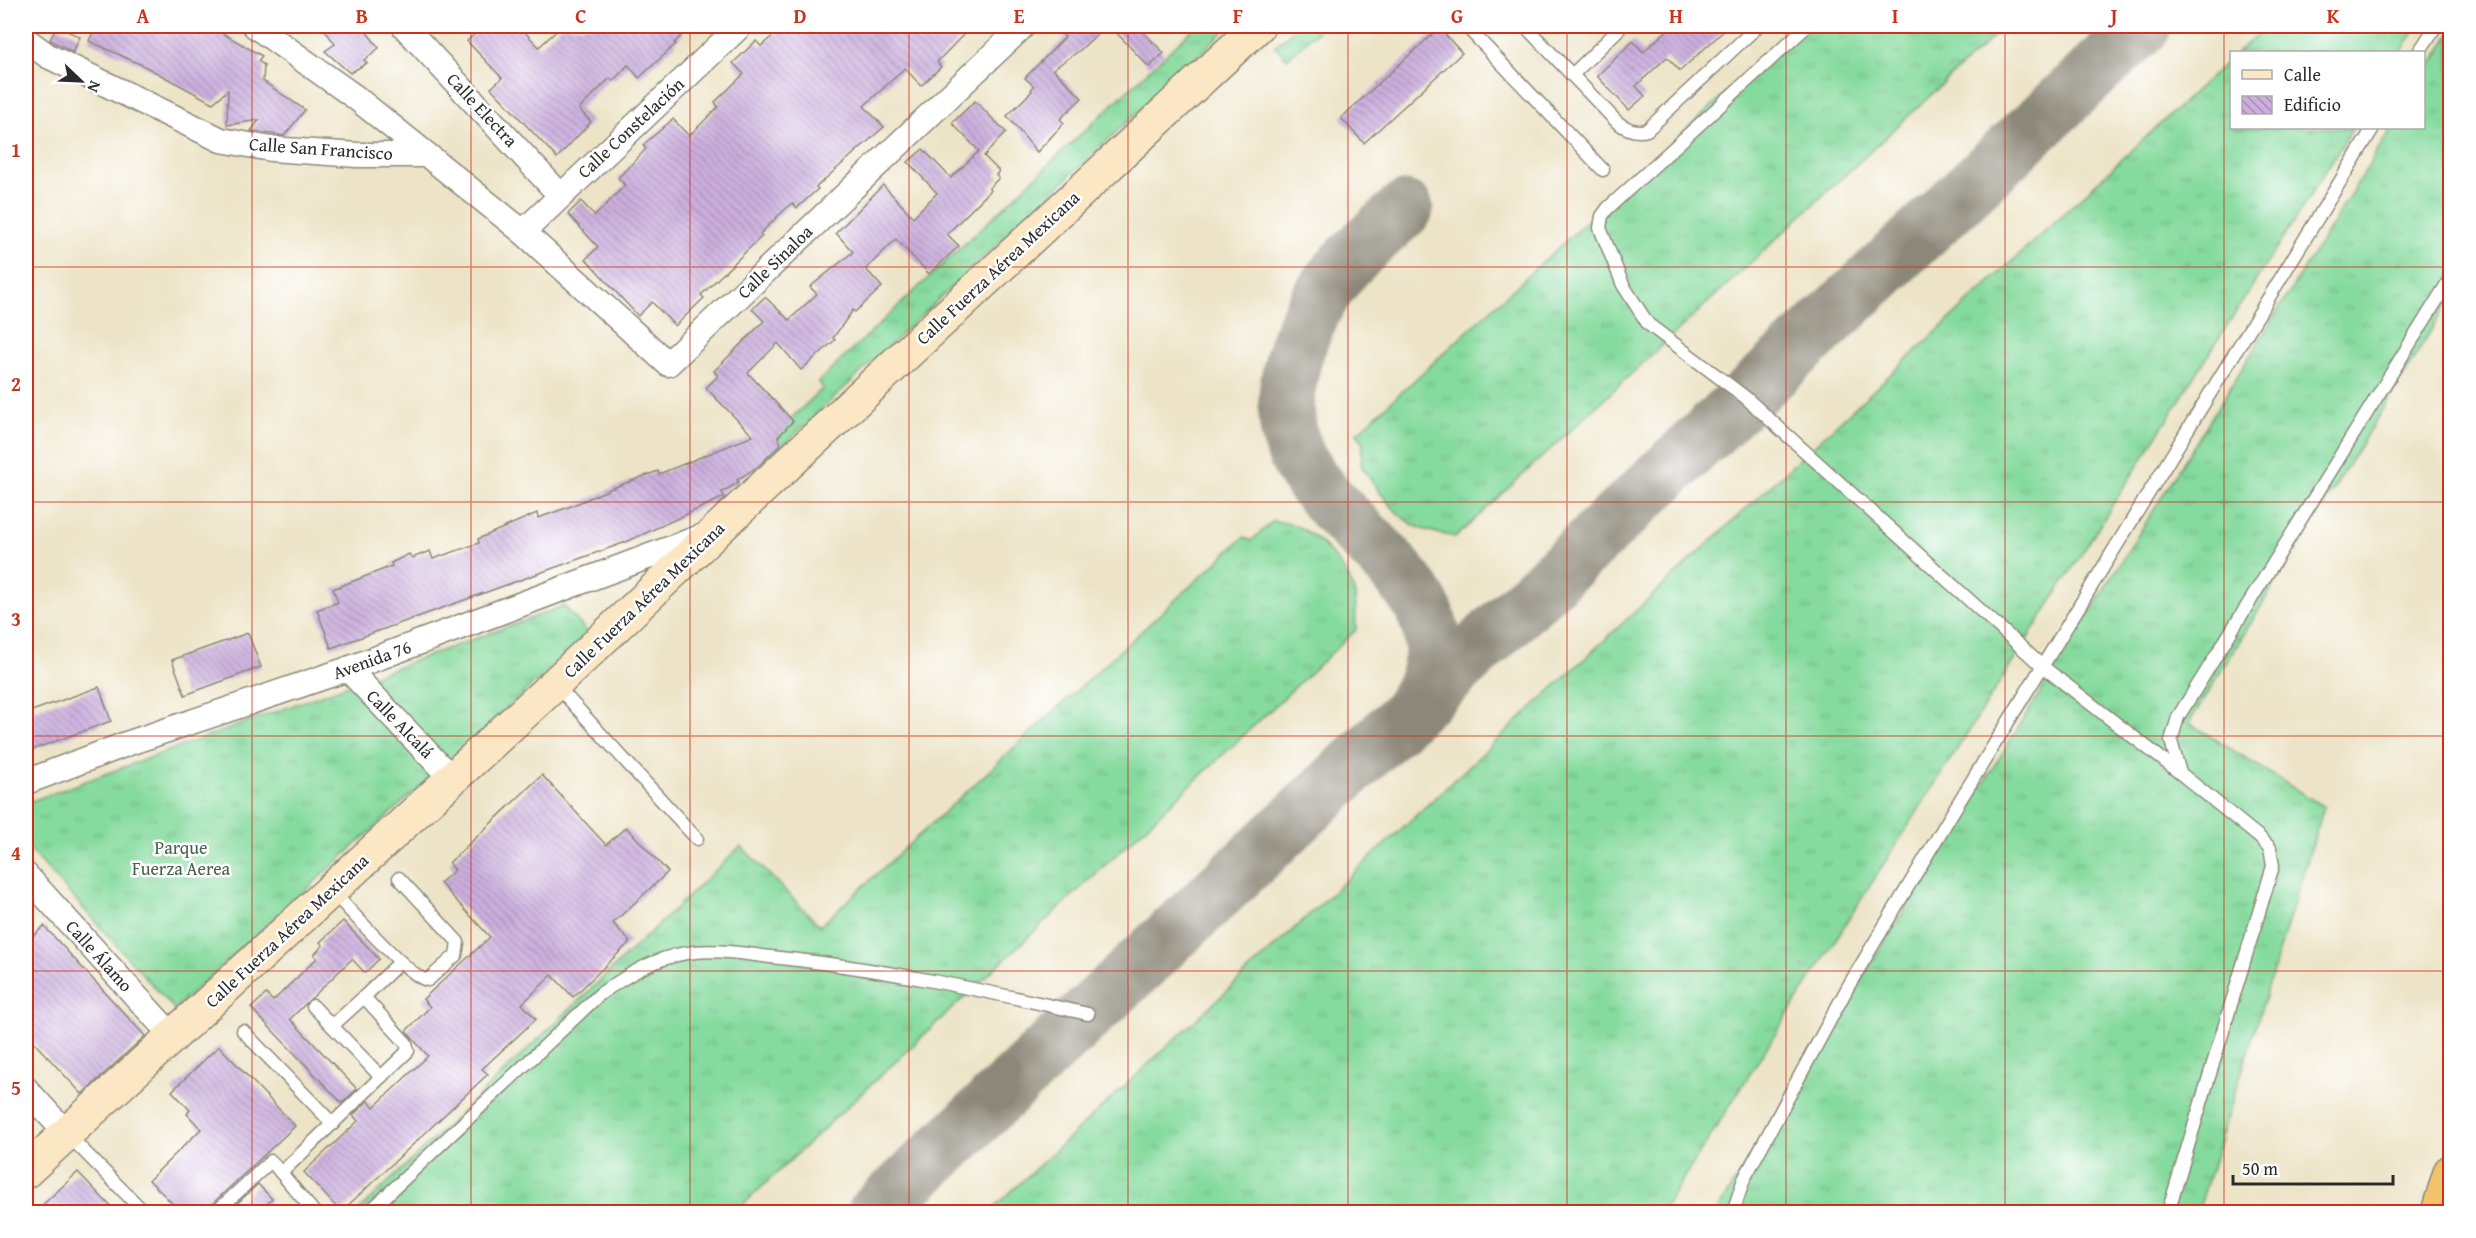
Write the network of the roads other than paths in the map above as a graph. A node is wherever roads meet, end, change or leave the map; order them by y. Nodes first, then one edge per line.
1 (255, 26) edge
2 (404, 26) edge
3 (1023, 26) edge
4 (1258, 26) edge
5 (1466, 26) edge
6 (1525, 26) edge
7 (1758, 26) edge
8 (1807, 26) edge
9 (2436, 26) edge
10 (731, 28) edge
11 (1620, 28) dead end
12 (26, 40) edge
13 (2420, 51) edge
14 (1572, 75) junction
15 (2372, 129) edge
16 (426, 155) junction
17 (1603, 170) dead end
18 (560, 195) junction
19 (524, 231) junction
20 (2451, 279) edge
21 (716, 531) junction
22 (2042, 666) junction
23 (348, 669) junction
24 (555, 684) junction
25 (2180, 773) junction
26 (452, 779) junction
27 (26, 782) edge
28 (697, 839) dead end
29 (26, 874) edge
30 (399, 878) dead end
31 (331, 891) junction
32 (400, 962) junction
33 (364, 997) junction
34 (312, 1006) dead end
35 (1088, 1014) dead end
36 (332, 1026) junction
37 (243, 1031) dead end
38 (173, 1036) junction
39 (381, 1077) junction
40 (26, 1089) edge
41 (333, 1124) junction
42 (66, 1133) junction
43 (26, 1172) edge
44 (2451, 1172) edge
45 (281, 1173) junction
46 (144, 1212) edge
47 (216, 1212) edge
48 (314, 1212) edge
49 (369, 1212) edge
50 (1733, 1212) edge
51 (2168, 1212) edge
52 (2438, 1212) edge

1 - 16 street
2 - 18 street, Calle Electra
3 - 19 street, Calle Sinaloa
4 - 21 main road, Calle Fuerza Aérea Mexicana
5 - 17 lane
6 - 14 lane
7 - 14 lane
8 - 22 lane
9 - 13 lane
10 - 18 street, Calle Constelación
11 - 14 lane
12 - 16 street, Calle San Francisco
15 - 22 lane
16 - 19 street
18 - 19 street, Calle Constelación
20 - 25 lane
21 - 23 street, Avenida 76
21 - 24 main road, Calle Fuerza Aérea Mexicana
22 - 25 lane
22 - 50 lane
23 - 26 street, Calle Alcalá
23 - 27 street, Avenida 76
24 - 26 main road, Calle Fuerza Aérea Mexicana
24 - 28 lane
25 - 51 lane
26 - 31 main road, Calle Fuerza Aérea Mexicana
29 - 38 street, Calle Álamo
30 - 32 lane
31 - 32 lane
31 - 38 main road, Calle Fuerza Aérea Mexicana
32 - 33 lane
33 - 36 lane
33 - 39 lane
34 - 36 lane
35 - 49 lane
36 - 39 lane
37 - 41 lane
38 - 42 main road, Calle Fuerza Aérea Mexicana
39 - 41 lane
40 - 42 street
41 - 45 lane
42 - 43 main road, Calle Fuerza Aérea Mexicana
42 - 46 lane
44 - 52 highway
45 - 47 lane
45 - 48 lane

